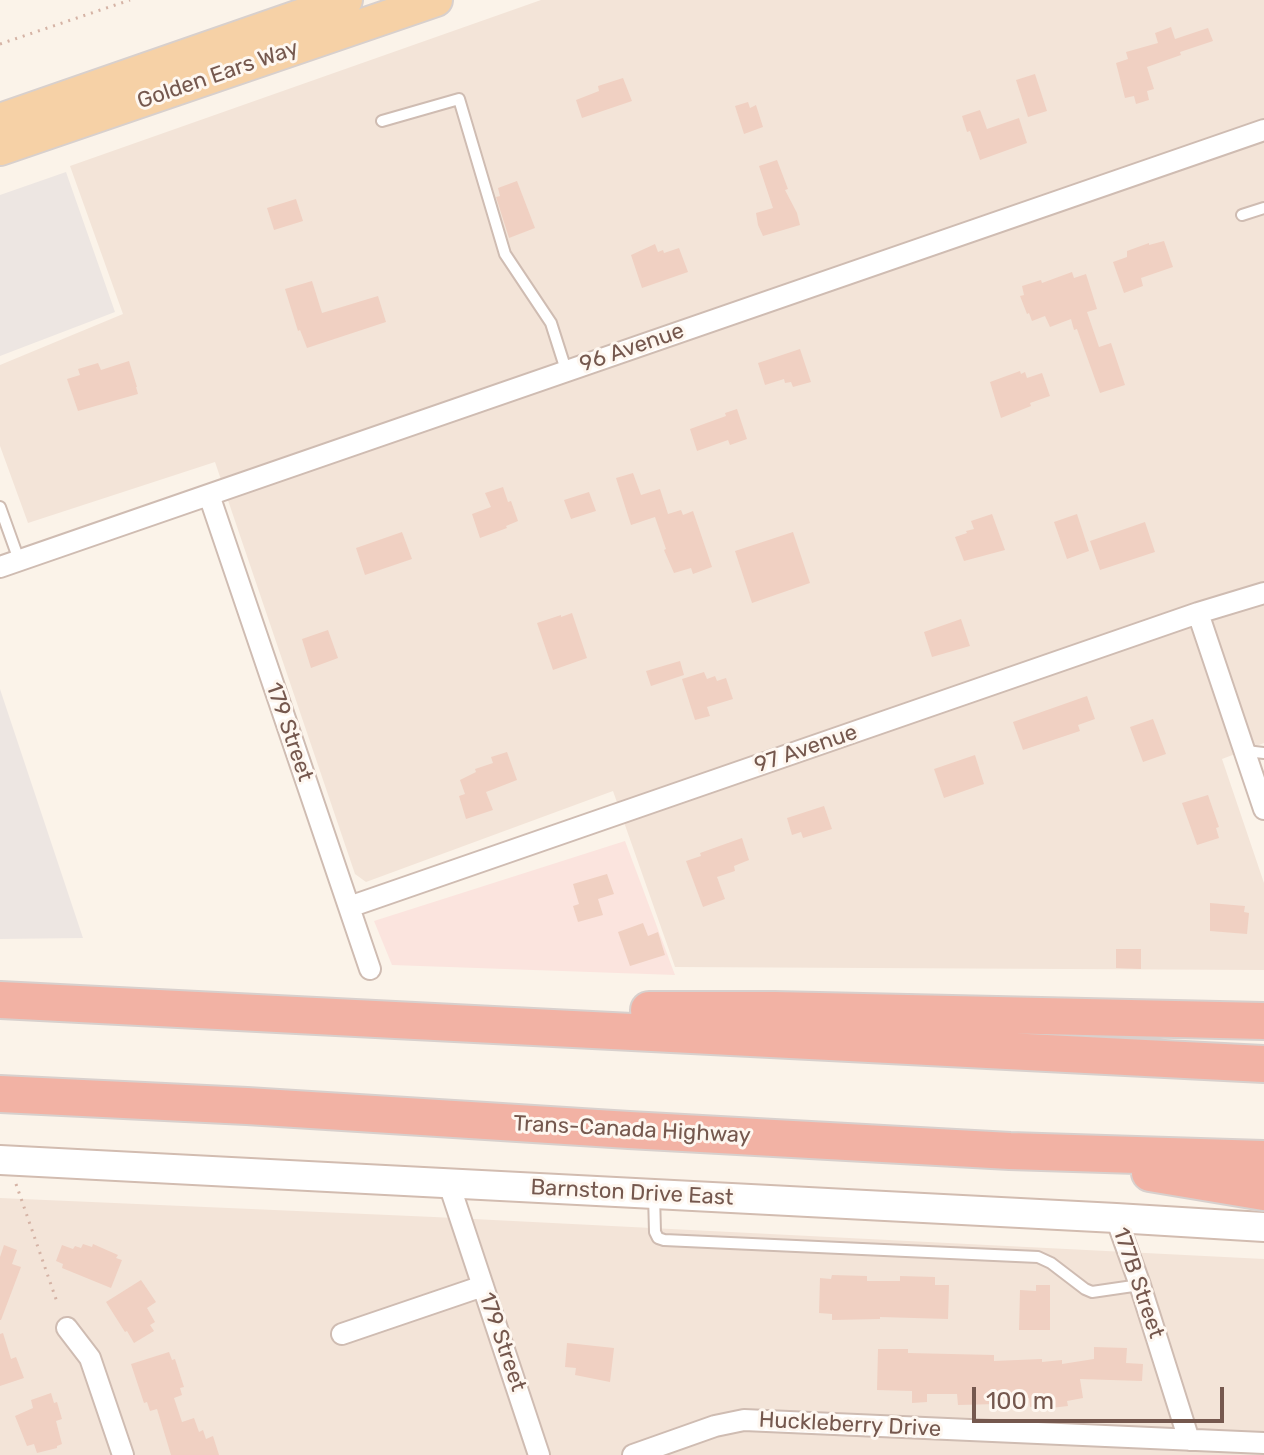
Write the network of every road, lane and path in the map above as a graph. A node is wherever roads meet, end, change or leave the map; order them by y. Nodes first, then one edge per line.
1 (130, 0) edge
2 (346, 0) edge
3 (436, 0) edge
4 (0, 44) edge
5 (0, 120) edge
6 (382, 121) dead end
7 (1264, 130) edge
8 (0, 149) edge
9 (1264, 208) edge
10 (1242, 215) dead end
11 (566, 370) junction
12 (209, 495) junction
13 (0, 507) edge
14 (10, 563) edge
15 (1264, 593) edge
16 (1198, 613) junction
17 (1255, 752) edge
18 (1264, 809) edge
19 (349, 907) junction
20 (370, 969) dead end
21 (0, 1000) edge
22 (244, 1012) junction
23 (1264, 1022) edge
24 (1264, 1064) edge
25 (0, 1094) edge
26 (1010, 1151) junction
27 (1264, 1159) edge
28 (7, 1169) edge
29 (449, 1184) junction
30 (1264, 1192) edge
31 (654, 1194) junction
32 (1116, 1218) junction
33 (1264, 1227) edge
34 (1140, 1285) junction
35 (483, 1286) junction
36 (57, 1302) dead end
37 (67, 1328) dead end
38 (342, 1334) dead end
39 (1189, 1440) junction
40 (1264, 1443) edge
41 (123, 1455) edge
42 (539, 1455) edge
43 (633, 1455) edge

1 - 4 path
2 - 5 main road, Golden Ears Way
3 - 8 main road, Golden Ears Way
6 - 11 lane
7 - 11 street, 96 Avenue
9 - 10 lane
11 - 12 street, 96 Avenue
12 - 14 street, 96 Avenue
12 - 19 street, 179 Street
13 - 14 lane
15 - 16 street, 97 Avenue
16 - 17 street
16 - 19 street, 97 Avenue
17 - 18 street
19 - 20 street, 179 Street
21 - 22 highway
22 - 23 highway
22 - 24 highway
25 - 26 highway, Trans-Canada Highway
26 - 27 highway, Trans-Canada Highway
26 - 30 highway
28 - 29 street, Barnston Drive East
28 - 36 path
29 - 31 street, Barnston Drive East
29 - 35 street, 179 Street
31 - 32 street, Barnston Drive East
31 - 34 lane
32 - 33 street, Barnston Drive East
32 - 34 street, 177B Street
34 - 39 street, 177B Street
35 - 38 street
35 - 42 street, 179 Street
37 - 41 street
39 - 40 street, Huckleberry Drive
39 - 43 street, Huckleberry Drive

